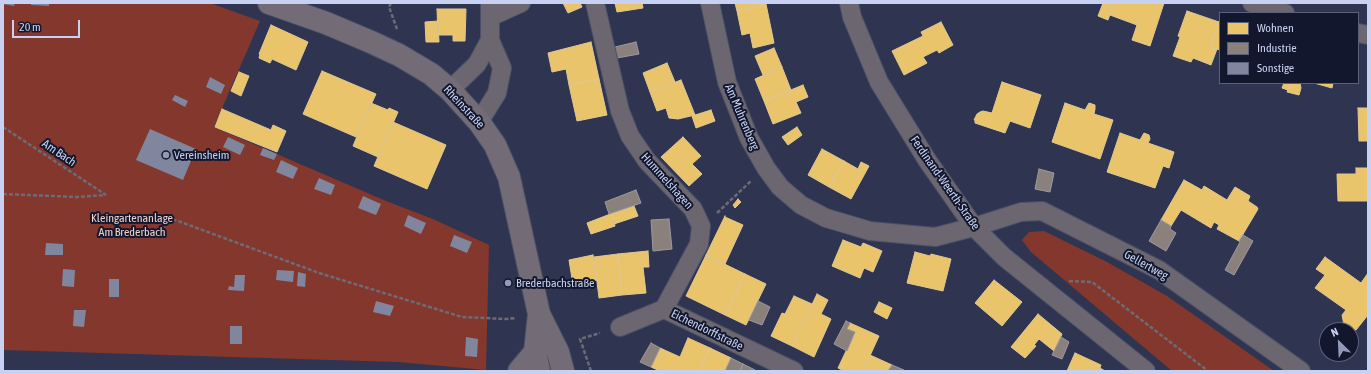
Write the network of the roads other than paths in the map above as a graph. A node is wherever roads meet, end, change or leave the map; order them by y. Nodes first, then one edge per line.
1 (269, 3) edge
2 (521, 3) edge
3 (595, 3) edge
4 (710, 3) edge
5 (849, 3) edge
6 (1252, 3) edge
7 (490, 10) edge
8 (1281, 12) edge
9 (490, 40) junction
10 (450, 90) junction
11 (480, 122) junction
12 (974, 227) junction
13 (664, 309) junction
14 (539, 314) junction
15 (620, 327) road end
16 (537, 361) edge
17 (519, 371) edge
18 (563, 371) edge
19 (794, 371) edge
20 (1146, 371) edge
21 (1302, 371) edge

1 - 10 street, Rheinstraße
2 - 7 street
3 - 13 street, Hummelshagen
4 - 12 street, Am Muhrenberg
5 - 12 street, Ferdinand-Weerth-Straße
6 - 8 street
7 - 9 street
9 - 10 street
9 - 11 street
10 - 11 street, Rheinstraße
11 - 14 street, Rheinstraße
12 - 20 street, Ferdinand-Weerth-Straße
12 - 21 street, Gellertweg
13 - 15 street, Eichendorffstraße
13 - 19 street, Eichendorffstraße
14 - 16 street, Rheinstraße
14 - 18 street, Rheinstraße
16 - 17 street

